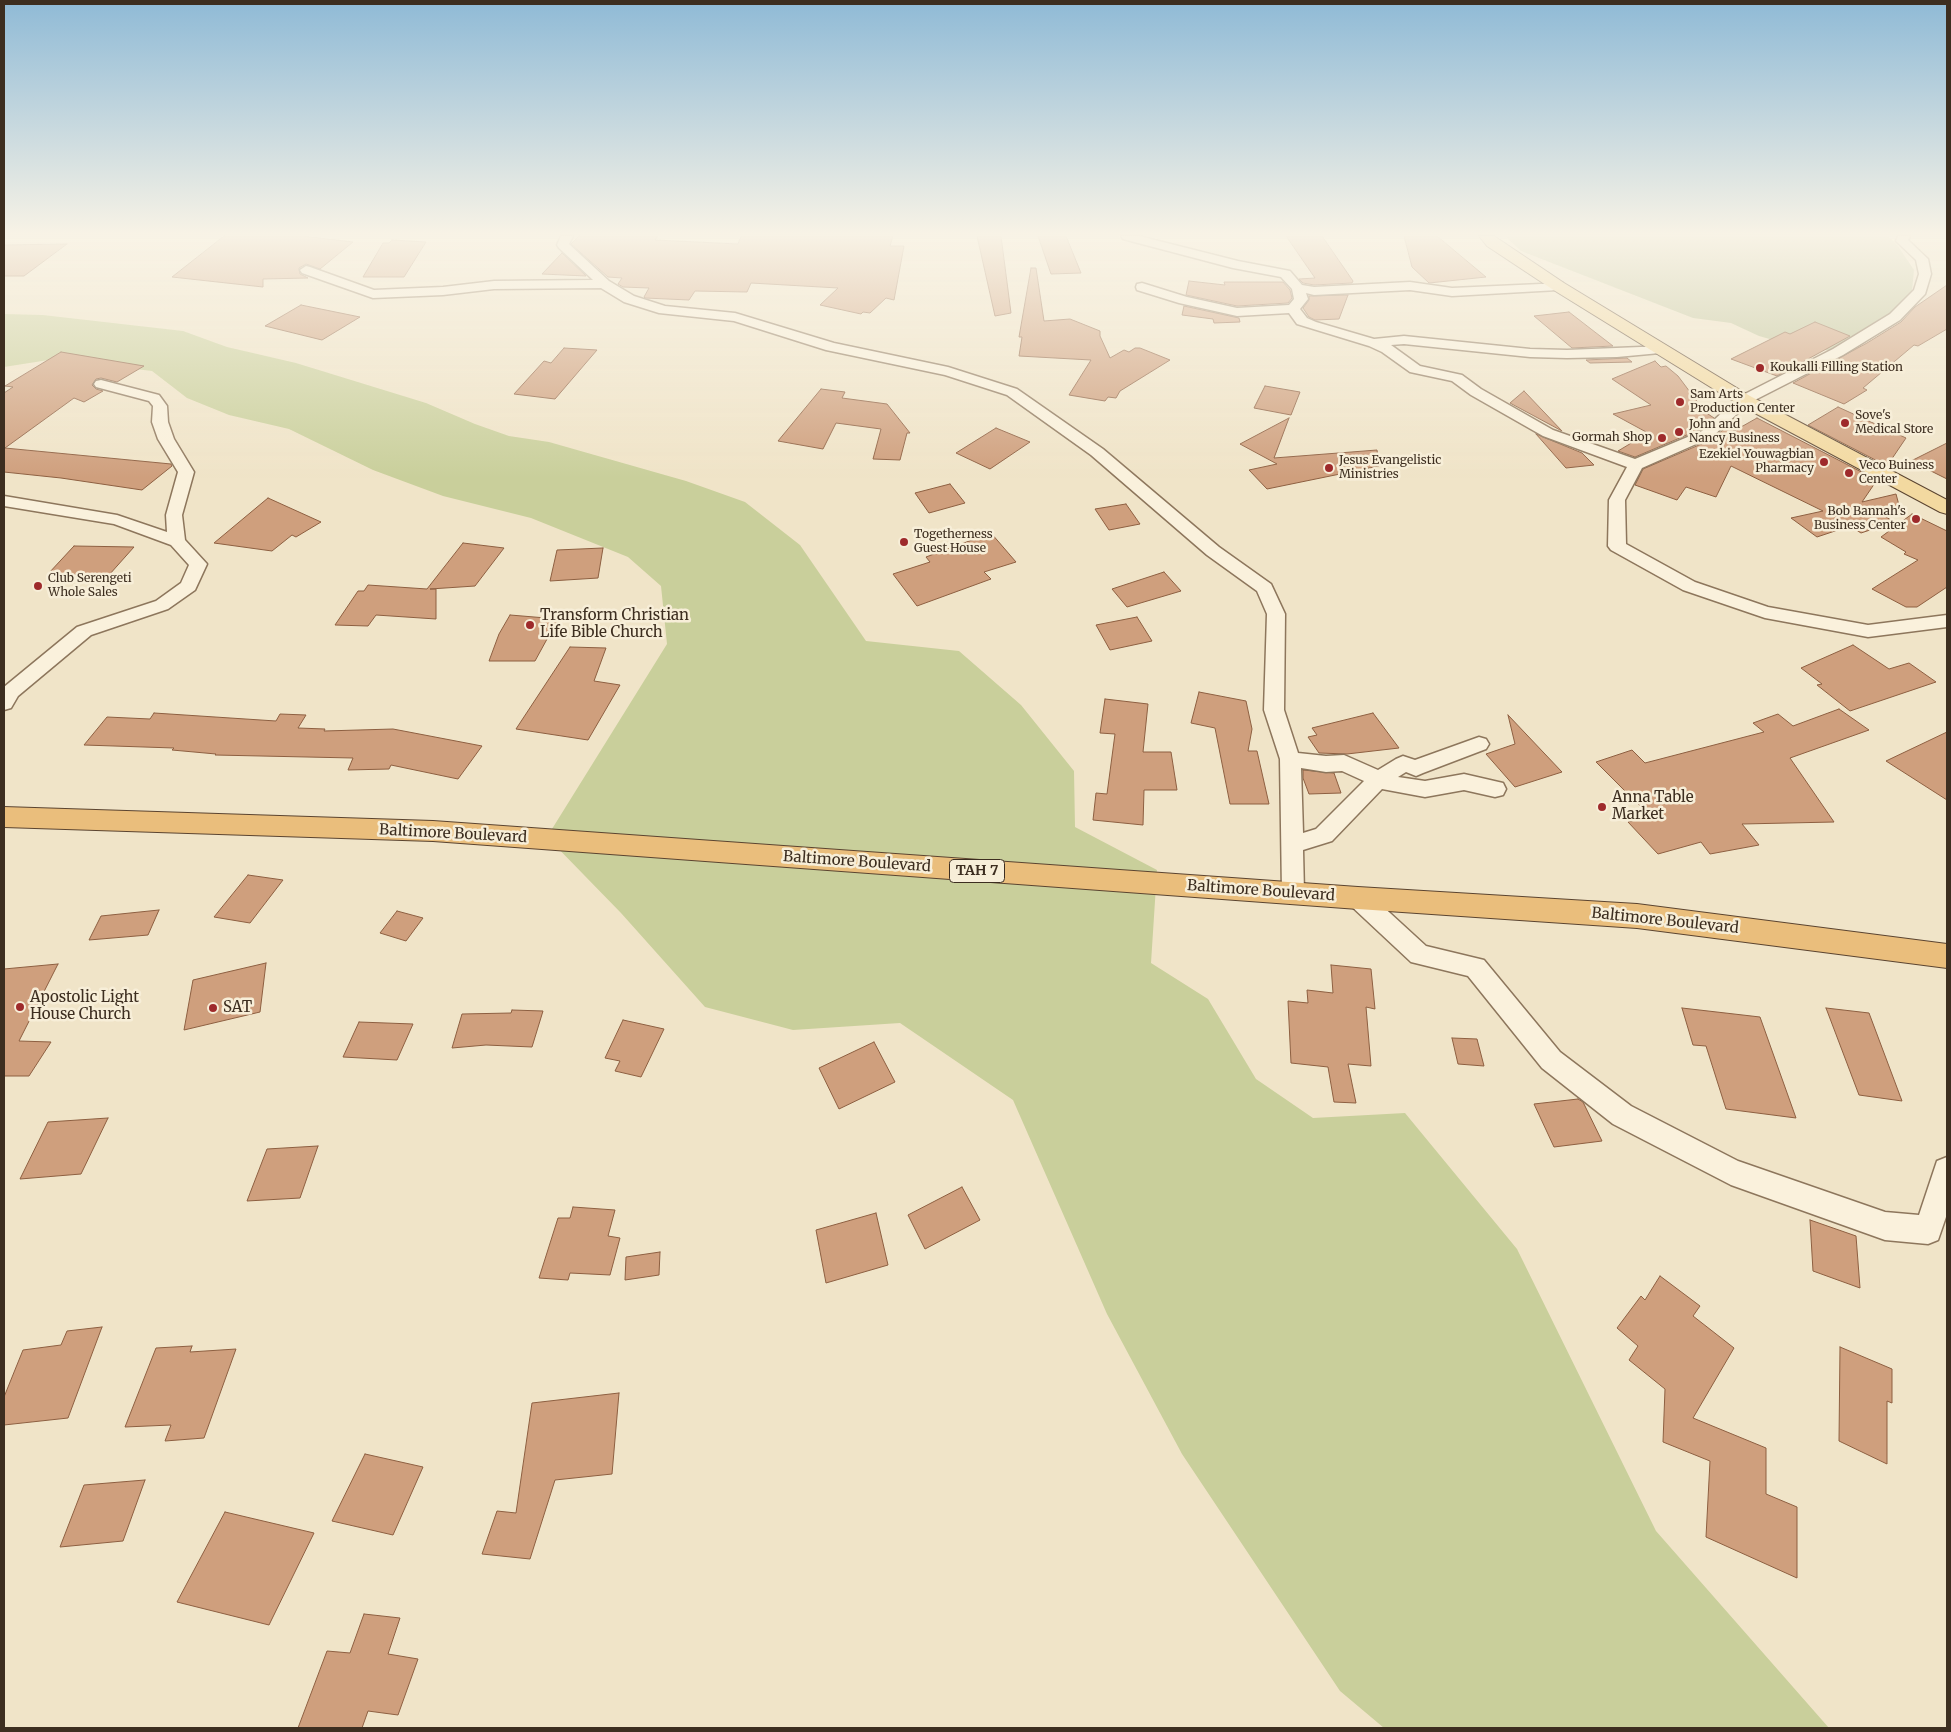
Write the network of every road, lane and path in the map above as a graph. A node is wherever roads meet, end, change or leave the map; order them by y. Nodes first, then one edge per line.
1 (734, 317) edge
2 (1299, 317) edge
3 (1608, 317) edge
4 (1895, 317) edge
5 (1374, 343) junction
6 (1660, 349) junction
7 (101, 384) dead end
8 (1744, 400) junction
9 (1636, 465) junction
10 (4, 501) edge
11 (1947, 508) edge
12 (177, 541) junction
13 (1947, 621) edge
14 (4, 703) edge
15 (1479, 744) dead end
16 (1290, 759) junction
17 (1378, 778) junction
18 (1496, 789) dead end
19 (4, 817) edge
20 (1292, 845) junction
21 (1293, 894) junction
22 (1358, 898) junction
23 (1947, 956) edge
24 (1947, 1170) edge

1 - 16 street
2 - 5 street
3 - 6 main road
4 - 8 street
5 - 6 street
5 - 9 street
6 - 8 main road
7 - 12 street
8 - 9 street
8 - 11 main road
9 - 13 street
10 - 12 street
12 - 14 street
15 - 17 street
16 - 17 street
16 - 20 street
17 - 18 street
17 - 20 street
19 - 21 highway, Baltimore Boulevard / TAH 7
20 - 21 street
21 - 22 highway, Baltimore Boulevard / TAH 7
22 - 23 highway, Baltimore Boulevard / TAH 7
22 - 24 street

